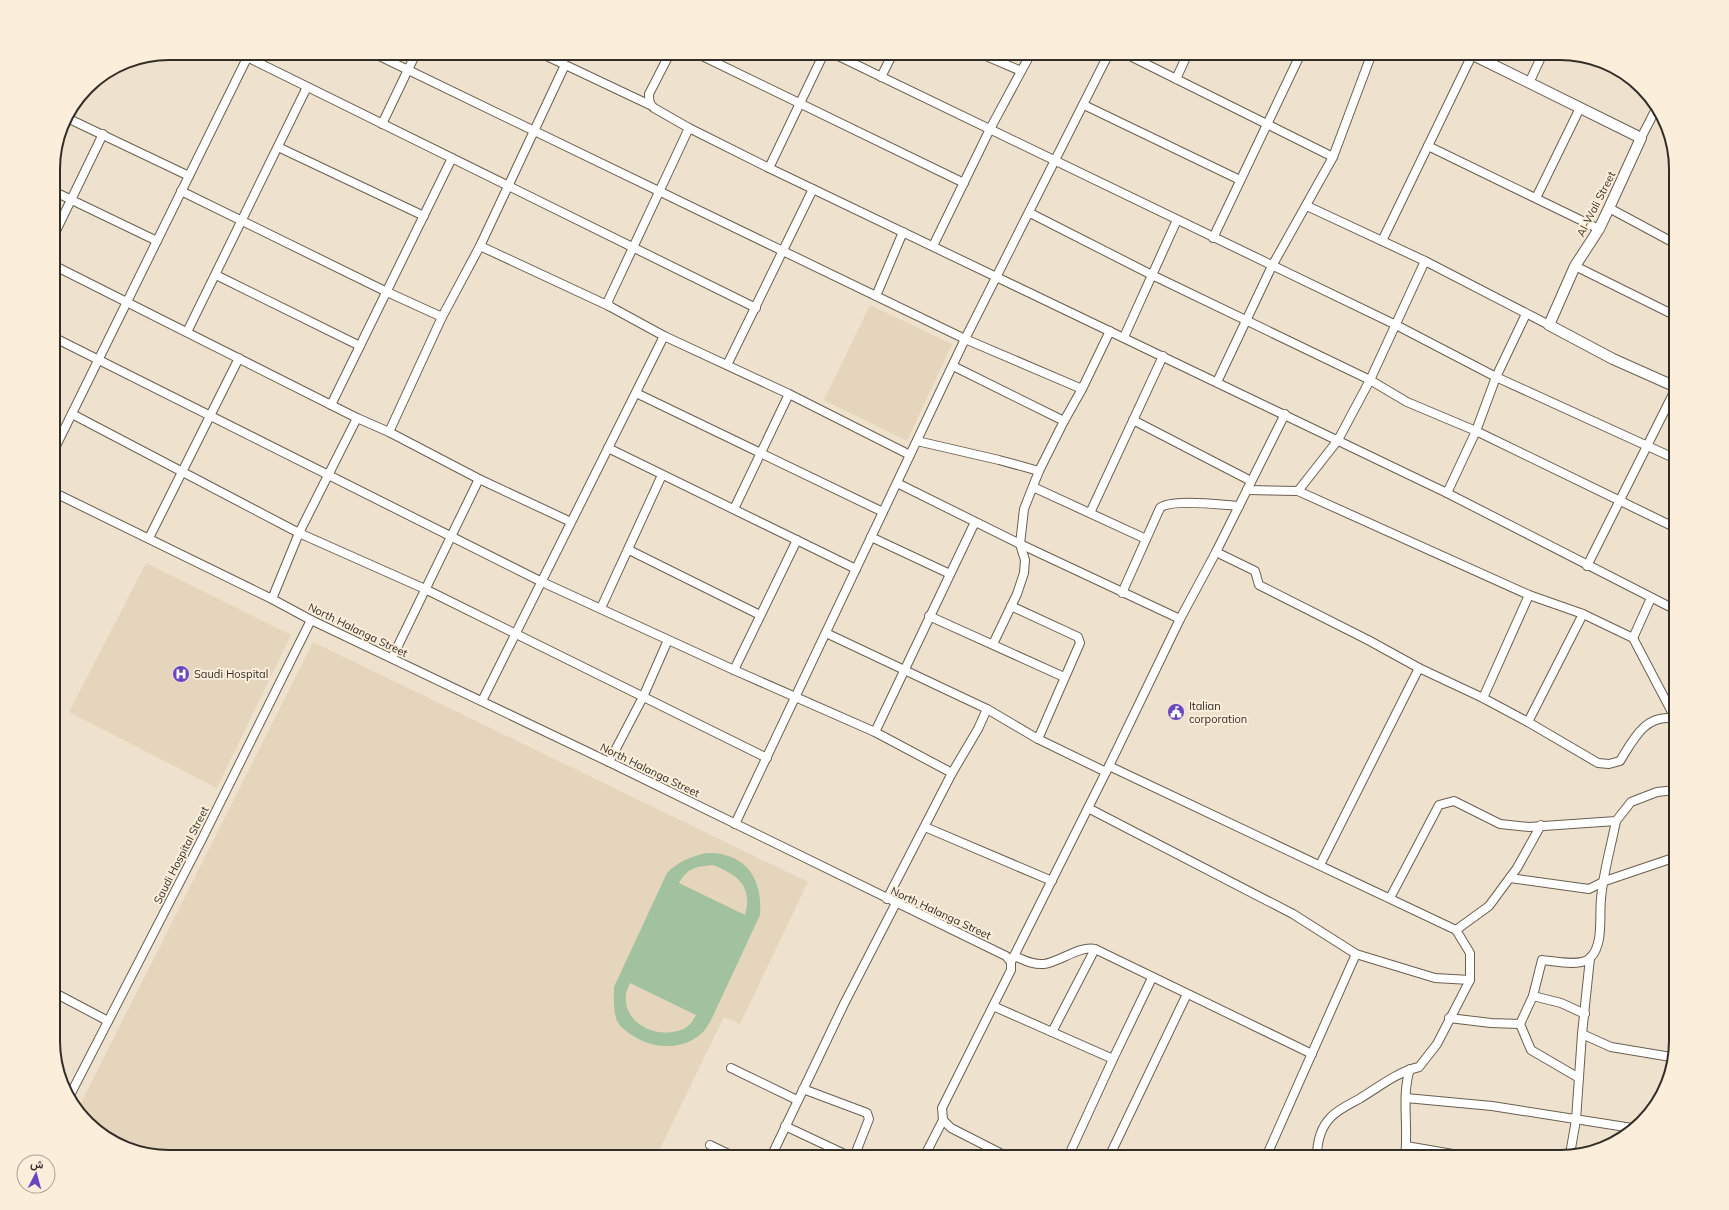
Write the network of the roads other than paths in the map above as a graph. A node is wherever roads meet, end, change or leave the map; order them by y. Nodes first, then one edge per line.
1 (246, 60) edge
2 (257, 60) edge
3 (387, 60) edge
4 (413, 60) edge
5 (555, 60) edge
6 (666, 60) edge
7 (711, 60) edge
8 (821, 60) edge
9 (846, 60) edge
10 (890, 60) edge
11 (995, 60) edge
12 (1027, 60) edge
13 (1106, 60) edge
14 (1139, 60) edge
15 (1185, 60) edge
16 (1298, 60) edge
17 (1369, 60) edge
18 (1467, 60) edge
19 (1482, 60) edge
20 (1540, 60) edge
21 (565, 65) junction
22 (408, 70) junction
23 (1021, 71) junction
24 (881, 77) junction
25 (1176, 78) junction
26 (1529, 83) junction
27 (307, 87) junction
28 (800, 103) junction
29 (650, 105) junction
30 (1084, 105) junction
31 (1580, 108) junction
32 (1654, 114) edge
33 (72, 120) edge
34 (382, 124) junction
35 (1267, 124) junction
36 (689, 128) junction
37 (990, 129) junction
38 (535, 131) junction
39 (102, 134) junction
40 (1641, 138) junction
41 (1428, 146) junction
42 (278, 147) junction
43 (1333, 157) junction
44 (452, 158) junction
45 (1055, 162) junction
46 (769, 168) junction
47 (189, 176) junction
48 (1240, 180) junction
49 (964, 183) junction
50 (509, 186) junction
51 (813, 189) junction
52 (181, 191) junction
53 (661, 192) junction
54 (60, 194) edge
55 (1536, 198) junction
56 (71, 199) junction
57 (1307, 206) junction
58 (1609, 208) junction
59 (1030, 213) junction
60 (424, 216) junction
61 (1177, 220) junction
62 (242, 221) junction
63 (60, 222) edge
64 (1599, 229) junction
65 (903, 232) junction
66 (1213, 238) junction
67 (1669, 238) edge
68 (157, 241) junction
69 (1382, 241) junction
70 (480, 246) junction
71 (933, 246) junction
72 (635, 248) junction
73 (783, 251) junction
74 (1425, 261) junction
75 (1272, 266) junction
76 (1576, 266) junction
77 (60, 268) edge
78 (216, 275) junction
79 (1152, 275) junction
80 (998, 278) junction
81 (386, 292) junction
82 (876, 296) junction
83 (127, 302) junction
84 (609, 306) junction
85 (756, 308) junction
86 (1669, 312) edge
87 (1526, 314) junction
88 (442, 317) junction
89 (1246, 321) junction
90 (1396, 325) junction
91 (1548, 325) junction
92 (1110, 331) junction
93 (187, 332) junction
94 (664, 336) junction
95 (1124, 338) junction
96 (965, 339) junction
97 (60, 341) edge
98 (360, 346) junction
99 (1163, 356) junction
100 (239, 358) junction
101 (98, 360) junction
102 (727, 366) junction
103 (952, 366) junction
104 (1496, 377) junction
105 (1370, 380) junction
106 (1217, 382) junction
107 (1669, 385) edge
108 (1082, 389) junction
109 (636, 393) junction
110 (789, 394) junction
111 (1669, 402) edge
112 (331, 405) junction
113 (72, 414) junction
114 (1285, 414) junction
115 (210, 417) junction
116 (357, 418) junction
117 (1133, 420) junction
118 (1064, 421) junction
119 (1476, 431) junction
120 (390, 432) junction
121 (60, 438) edge
122 (1338, 440) junction
123 (917, 441) junction
124 (1648, 446) junction
125 (608, 448) junction
126 (760, 453) junction
127 (910, 455) junction
128 (1669, 456) edge
129 (183, 471) junction
130 (1039, 471) junction
131 (662, 475) junction
132 (329, 476) junction
133 (479, 479) junction
134 (1251, 481) junction
135 (897, 483) junction
136 (1033, 487) junction
137 (1247, 490) junction
138 (1298, 491) junction
139 (1447, 493) junction
140 (60, 495) edge
141 (1620, 501) junction
142 (1239, 506) junction
143 (734, 509) junction
144 (884, 512) junction
145 (1090, 513) junction
146 (571, 522) junction
147 (975, 522) junction
148 (1669, 525) edge
149 (299, 533) junction
150 (451, 535) junction
151 (871, 537) junction
152 (149, 538) junction
153 (1146, 539) junction
154 (797, 540) junction
155 (1020, 544) junction
156 (629, 550) junction
157 (1216, 552) junction
158 (1587, 566) junction
159 (856, 569) junction
160 (950, 574) junction
161 (542, 582) junction
162 (425, 589) junction
163 (1122, 593) junction
164 (1529, 595) junction
165 (272, 598) junction
166 (1651, 598) junction
167 (1011, 606) junction
168 (1669, 607) edge
169 (602, 608) junction
170 (1583, 614) junction
171 (760, 615) junction
172 (929, 616) junction
173 (1180, 619) junction
174 (311, 620) junction
175 (826, 633) junction
176 (516, 635) junction
177 (1633, 638) junction
178 (668, 640) junction
179 (993, 644) junction
180 (392, 658) junction
181 (1419, 668) junction
182 (904, 669) junction
183 (734, 670) junction
184 (1064, 677) junction
185 (643, 697) junction
186 (796, 697) junction
187 (1483, 698) junction
188 (482, 701) junction
189 (1669, 705) edge
190 (987, 709) junction
191 (1669, 719) edge
192 (1528, 722) junction
193 (875, 732) junction
194 (1038, 739) junction
195 (766, 758) junction
196 (609, 762) junction
197 (1108, 769) junction
198 (952, 773) junction
199 (1669, 791) edge
200 (1088, 808) junction
201 (1616, 821) junction
202 (735, 824) junction
203 (1540, 825) junction
204 (925, 827) junction
205 (1669, 859) edge
206 (1320, 865) junction
207 (1510, 878) junction
208 (1052, 881) junction
209 (1604, 881) junction
210 (1390, 898) junction
211 (887, 899) junction
212 (896, 903) junction
213 (1456, 930) junction
214 (1095, 949) junction
215 (1356, 954) junction
216 (1590, 958) junction
217 (1013, 959) junction
218 (1152, 978) junction
219 (1470, 980) junction
220 (1187, 994) junction
221 (60, 996) edge
222 (1534, 996) junction
223 (993, 1006) junction
224 (1585, 1014) junction
225 (1449, 1018) junction
226 (108, 1021) junction
227 (1520, 1024) junction
228 (1052, 1032) junction
229 (1582, 1034) junction
230 (1312, 1054) junction
231 (1668, 1055) edge
232 (1113, 1059) junction
233 (731, 1068) dead end
234 (1410, 1069) junction
235 (1579, 1078) junction
236 (803, 1089) junction
237 (72, 1091) edge
238 (1406, 1098) junction
239 (797, 1100) junction
240 (943, 1120) junction
241 (1576, 1120) junction
242 (785, 1126) junction
243 (1626, 1127) edge
244 (710, 1145) dead end
245 (1406, 1146) junction
246 (1571, 1149) edge
247 (720, 1150) edge
248 (774, 1150) edge
249 (838, 1150) edge
250 (856, 1150) edge
251 (928, 1150) edge
252 (994, 1150) edge
253 (1071, 1150) edge
254 (1112, 1150) edge
255 (1269, 1150) edge
256 (1317, 1150) edge
257 (1406, 1150) edge
258 (1429, 1150) edge

1 - 47 street
2 - 27 street
3 - 22 street
4 - 22 street
5 - 21 street
6 - 29 street
7 - 28 street
8 - 28 street
9 - 24 street
10 - 24 street
11 - 23 street
12 - 23 street
13 - 30 street
14 - 25 street
15 - 25 street
16 - 35 street
17 - 43 street
18 - 41 street
19 - 26 main road
20 - 26 street
21 - 29 street
21 - 38 street
22 - 34 street
22 - 38 street
23 - 37 street
24 - 37 street
25 - 35 street
26 - 31 main road
27 - 34 street
27 - 42 street
28 - 46 street
28 - 49 street
29 - 36 street
30 - 45 street
30 - 48 street
31 - 40 main road
31 - 55 street
32 - 40 street
33 - 39 street
34 - 44 street
35 - 43 street
35 - 48 street
36 - 46 street
36 - 53 street
37 - 45 street
37 - 49 street
38 - 50 street
38 - 53 street
39 - 47 street
39 - 56 street
40 - 58 main road, Al-Wali Street
41 - 55 street
41 - 69 street
42 - 60 street
42 - 62 street
43 - 57 street
44 - 50 street
44 - 60 street
45 - 59 street
45 - 61 street
46 - 51 street
47 - 52 street
48 - 66 street
49 - 71 street
50 - 70 street
50 - 72 street
51 - 65 street
51 - 73 street
52 - 62 street
52 - 68 street
53 - 72 street
53 - 73 street
54 - 56 street
55 - 64 street
56 - 63 street
56 - 68 street
57 - 69 street
57 - 75 street
58 - 64 main road, Al-Wali Street
58 - 67 street
59 - 79 street
59 - 80 street
60 - 81 street
61 - 66 street
61 - 79 street
62 - 78 street
62 - 81 street
64 - 76 main road, Al-Wali Street
65 - 71 street
65 - 82 street
66 - 75 street
68 - 83 street
69 - 74 street
70 - 84 street
70 - 88 street
71 - 80 street
72 - 84 street
72 - 85 street
73 - 82 street
73 - 85 street
74 - 87 street
74 - 90 street
75 - 89 street
75 - 90 street
76 - 86 street
76 - 91 main road, Al-Wali Street
77 - 83 street
78 - 93 street
78 - 98 street
79 - 89 street
79 - 95 street
80 - 92 street
80 - 96 street
81 - 88 street
81 - 98 street
82 - 96 street
83 - 93 street
83 - 101 street
84 - 94 street
85 - 102 street
87 - 91 street
87 - 104 street
88 - 120 street
89 - 105 street
89 - 106 street
90 - 104 street
90 - 105 street
91 - 107 main road
92 - 95 street
92 - 108 street
93 - 100 street
94 - 102 street
94 - 109 street
95 - 99 street
96 - 103 street
96 - 108 street
97 - 101 street
98 - 112 street
99 - 106 street
99 - 117 street
100 - 112 street
100 - 115 street
101 - 113 street
101 - 115 street
102 - 110 street
103 - 118 street
103 - 123 street
104 - 119 street
104 - 124 street
105 - 119 street
105 - 122 street
106 - 114 street
108 - 118 street
109 - 125 street
109 - 126 street
110 - 126 street
110 - 127 street
111 - 124 street
112 - 116 street
113 - 121 street
113 - 129 street
114 - 122 street
114 - 134 street
115 - 129 street
115 - 132 street
116 - 120 street
116 - 132 street
117 - 134 street
117 - 145 street
118 - 130 street
119 - 139 street
119 - 141 street
120 - 133 street
122 - 138 street
122 - 139 street
123 - 127 street
123 - 130 street
124 - 128 street
124 - 141 street
125 - 131 street
125 - 146 street
126 - 143 street
126 - 144 street
127 - 135 street
129 - 149 street
129 - 152 street
130 - 136 street
131 - 143 street
131 - 156 street
132 - 149 street
132 - 150 street
133 - 146 street
133 - 150 street
134 - 137 street
135 - 144 street
135 - 147 street
136 - 145 street
136 - 155 street
137 - 138 street
137 - 142 street
138 - 164 street
139 - 158 street
140 - 152 street, North Halanga Street
141 - 148 street
141 - 158 street
142 - 153 street
142 - 157 street
143 - 154 street
144 - 151 street
145 - 153 street
146 - 161 street
147 - 155 street
147 - 160 street
149 - 162 street
149 - 165 street
150 - 161 street
150 - 162 street
151 - 159 street
151 - 160 street
152 - 165 street, North Halanga Street
153 - 163 street
154 - 159 street
154 - 171 street
155 - 163 street
155 - 167 street
156 - 169 street
156 - 171 street
157 - 173 street
157 - 181 street
158 - 166 street
159 - 175 street
160 - 172 street
161 - 169 street
161 - 176 street
162 - 176 street
162 - 180 street
163 - 173 street
164 - 170 street
164 - 187 street
165 - 174 street, North Halanga Street
166 - 168 street
166 - 177 street
167 - 179 street
167 - 184 street
169 - 178 street
170 - 177 street
170 - 192 street
171 - 183 street
172 - 179 street
172 - 182 street
173 - 197 street
174 - 180 street, North Halanga Street
174 - 226 street, Saudi Hospital Street
175 - 182 street
175 - 186 street
176 - 185 street
176 - 188 street
177 - 189 street
178 - 183 street
178 - 185 street
179 - 184 street
180 - 188 street, North Halanga Street
181 - 187 street
181 - 206 street
182 - 190 street
182 - 193 street
183 - 186 street
184 - 194 street
185 - 195 street
185 - 196 street
186 - 193 street
186 - 195 street
187 - 192 street
188 - 196 street, North Halanga Street
190 - 194 street
190 - 198 street
191 - 192 street
193 - 198 street
194 - 197 street
195 - 202 street
196 - 202 street, North Halanga Street
197 - 200 street
197 - 206 street
198 - 204 street
199 - 201 street
200 - 208 street
200 - 215 street
201 - 203 street
201 - 209 street
202 - 211 street, North Halanga Street
203 - 207 street
203 - 210 street
204 - 208 street
204 - 211 street
205 - 209 street
206 - 210 street
207 - 209 street
207 - 213 street
208 - 217 street
209 - 216 street
210 - 213 street
211 - 212 street, North Halanga Street
212 - 217 street, North Halanga Street
212 - 236 street
213 - 219 street
214 - 217 street, North Halanga Street
214 - 218 street
214 - 228 street
215 - 219 street
215 - 230 street
216 - 222 street
216 - 224 street
217 - 223 street
218 - 220 street
218 - 232 street
219 - 225 street
220 - 230 street
220 - 254 street
221 - 226 street
222 - 224 street
222 - 227 street
223 - 228 street
223 - 240 street
224 - 229 street
225 - 227 street
225 - 234 street
226 - 237 street, Saudi Hospital Street
227 - 235 street
228 - 232 street
229 - 231 street
229 - 235 street
230 - 255 street
232 - 253 street
233 - 239 street
234 - 238 street
234 - 256 street
235 - 241 street
236 - 239 street
236 - 250 street
238 - 241 street
238 - 245 street
239 - 242 street
240 - 251 street
240 - 252 street
241 - 243 street
241 - 246 street
242 - 248 street
242 - 249 street
244 - 247 street
245 - 257 street
245 - 258 street

